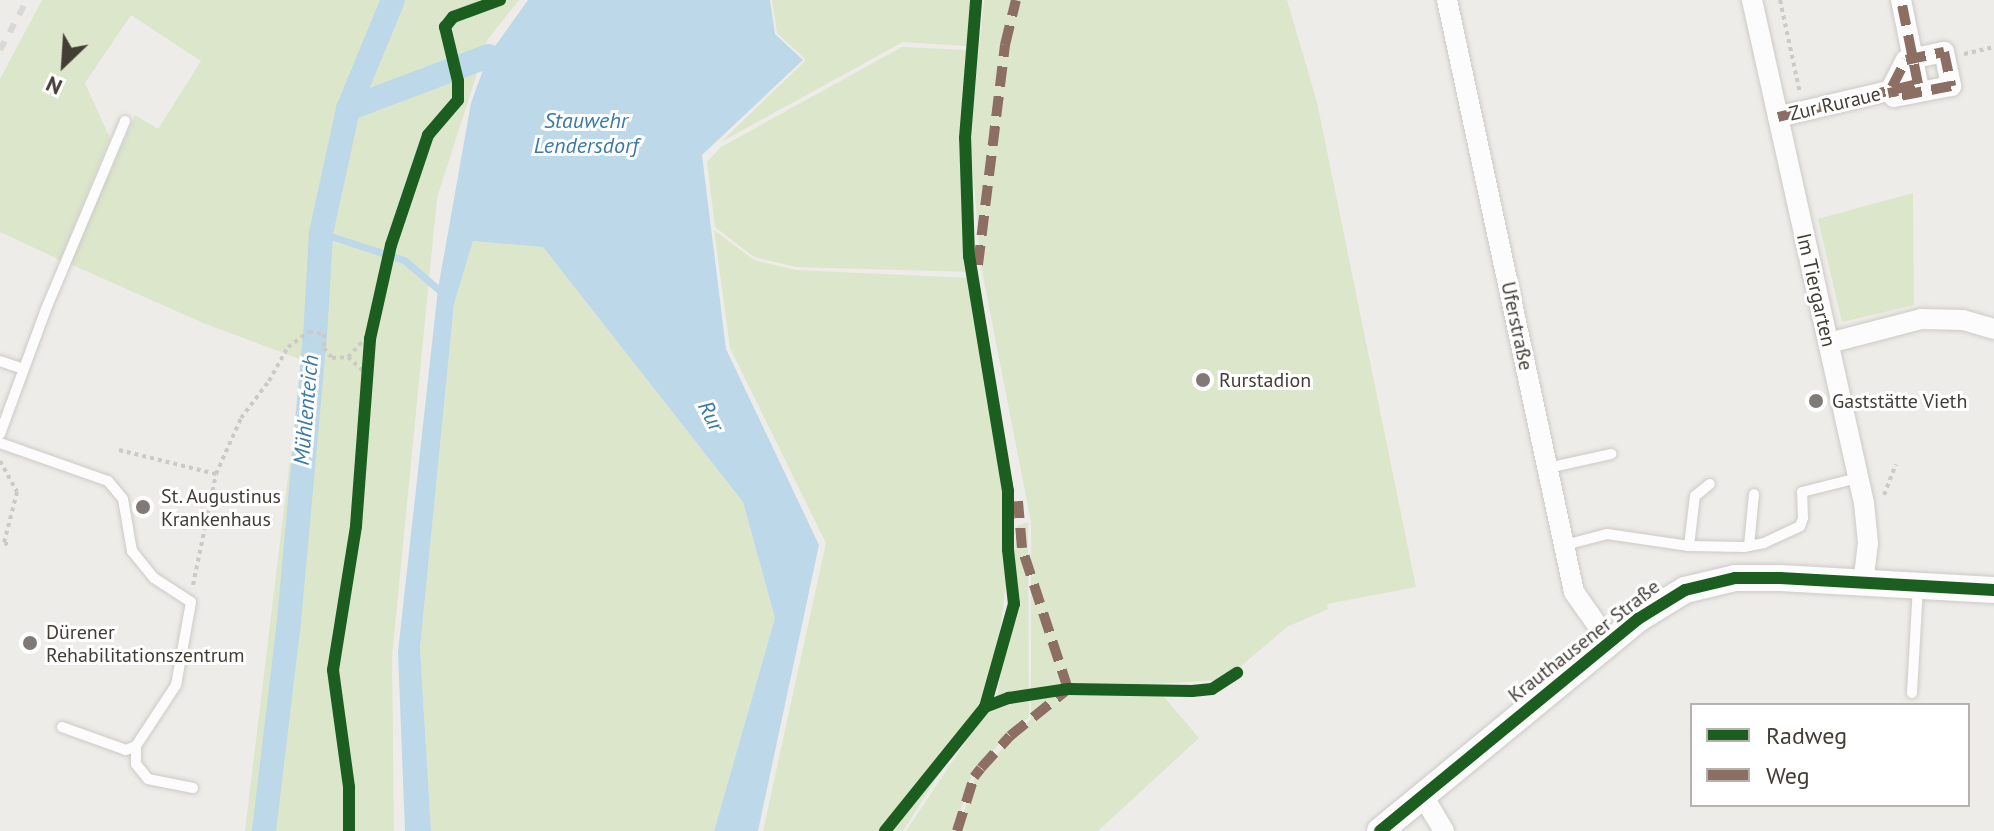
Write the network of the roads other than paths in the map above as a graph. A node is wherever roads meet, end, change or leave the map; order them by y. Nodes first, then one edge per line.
1 (1447, 0) edge
2 (1752, 0) edge
3 (1901, 0) edge
4 (1913, 59) junction
5 (1892, 90) junction
6 (1778, 117) junction
7 (125, 121) dead end
8 (1994, 329) edge
9 (1829, 343) junction
10 (0, 361) edge
11 (23, 369) junction
12 (0, 434) edge
13 (0, 443) edge
14 (1611, 454) dead end
15 (1548, 468) junction
16 (1858, 478) junction
17 (1710, 484) dead end
18 (1754, 494) dead end
19 (1565, 545) junction
20 (1689, 546) junction
21 (1749, 546) junction
22 (1863, 581) junction
23 (1918, 585) junction
24 (1994, 590) edge
25 (1609, 642) junction
26 (1912, 693) dead end
27 (62, 727) dead end
28 (136, 746) junction
29 (193, 788) dead end
30 (1423, 796) junction
31 (1380, 831) edge
32 (1444, 831) edge

1 - 15 street, Uferstraße
2 - 6 street, Im Tiergarten
3 - 4 street, Zur Ruraue
4 - 5 street, Zur Ruraue
4 - 5 street, Zur Ruraue
5 - 6 street, Zur Ruraue
6 - 9 street, Im Tiergarten
7 - 11 lane
8 - 9 street
9 - 16 street, Im Tiergarten
10 - 11 lane
11 - 12 lane
13 - 28 lane
14 - 15 lane
15 - 19 street, Uferstraße
16 - 21 lane
16 - 22 street, Im Tiergarten
17 - 20 lane
18 - 21 lane
19 - 20 lane
19 - 25 street, Uferstraße
20 - 21 lane
22 - 23 street, Krauthausener Straße
22 - 25 street, Krauthausener Straße
23 - 24 street, Krauthausener Straße
23 - 26 lane
25 - 30 street, Krauthausener Straße
27 - 28 lane
28 - 29 lane
30 - 31 street, Krauthausener Straße
30 - 32 street

